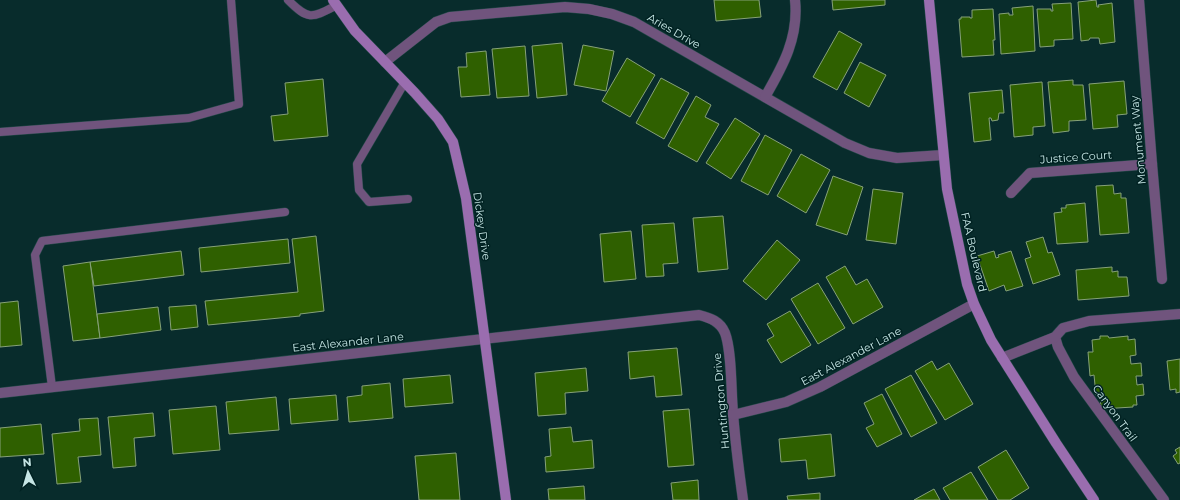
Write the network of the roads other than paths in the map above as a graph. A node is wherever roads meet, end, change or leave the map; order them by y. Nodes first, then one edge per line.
1 (231, 0) edge
2 (288, 0) edge
3 (795, 0) edge
4 (929, 0) edge
5 (1139, 0) edge
6 (335, 2) edge
7 (385, 62) junction
8 (405, 82) junction
9 (764, 97) junction
10 (0, 132) edge
11 (943, 155) junction
12 (1152, 164) junction
13 (1011, 193) dead end
14 (408, 199) dead end
15 (285, 212) dead end
16 (1162, 279) dead end
17 (974, 304) junction
18 (1180, 314) edge
19 (699, 315) joint
20 (1055, 337) junction
21 (484, 339) junction
22 (1002, 358) junction
23 (52, 387) junction
24 (0, 393) edge
25 (733, 415) junction
26 (1091, 499) edge
27 (506, 500) edge
28 (743, 500) edge
29 (1164, 500) edge

1 - 10 lane
2 - 6 lane
3 - 9 street
4 - 11 street, FAA Boulevard
5 - 12 street, Monument Way
6 - 7 street, Dickey Drive
7 - 8 street, Dickey Drive
7 - 9 street, Aries Drive
8 - 14 lane
8 - 21 street, Dickey Drive
9 - 11 street, Aries Drive
11 - 17 street, FAA Boulevard
12 - 13 street, Justice Court
12 - 16 street, Monument Way
15 - 23 lane
17 - 22 street, FAA Boulevard
17 - 25 street, East Alexander Lane
18 - 20 street
19 - 21 street, East Alexander Lane
19 - 25 street, Huntington Drive
20 - 22 street
20 - 29 street, Canyon Trail
21 - 23 street, East Alexander Lane
21 - 27 street, Dickey Drive
22 - 26 street, FAA Boulevard
23 - 24 street, East Alexander Lane
25 - 28 street, Huntington Drive

